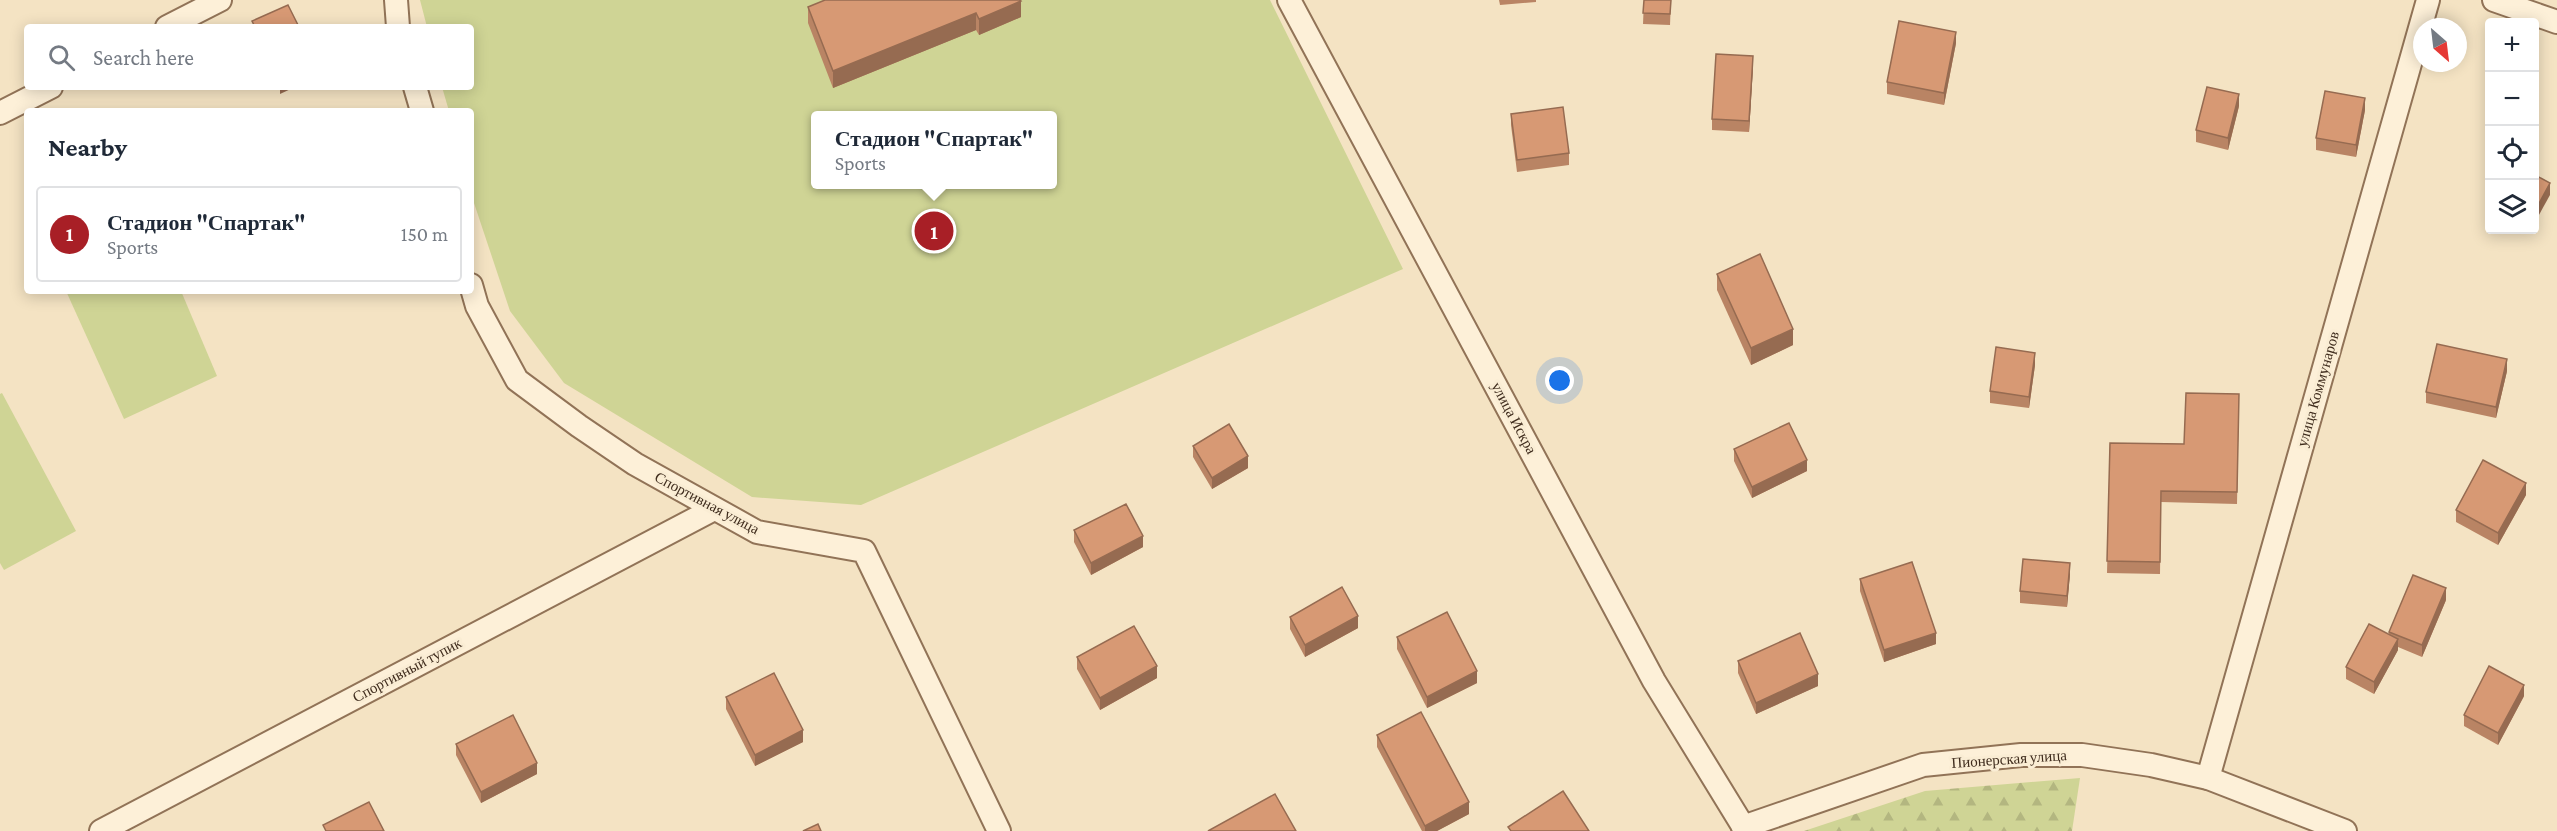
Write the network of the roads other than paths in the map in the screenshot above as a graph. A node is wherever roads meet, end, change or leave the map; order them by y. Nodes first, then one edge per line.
1 (220, 0) edge
2 (396, 0) edge
3 (1289, 0) edge
4 (2428, 0) edge
5 (2494, 0) edge
6 (2557, 22) edge
7 (173, 24) edge
8 (398, 24) edge
9 (45, 90) edge
10 (416, 90) edge
11 (421, 108) edge
12 (0, 113) edge
13 (474, 294) edge
14 (714, 509) junction
15 (2208, 778) junction
16 (1745, 829) edge
17 (101, 831) edge
18 (999, 831) edge
19 (2345, 831) edge

1 - 7 street
2 - 8 street
3 - 16 street, улица Искра
4 - 15 street, улица Коммунаров
5 - 6 street
9 - 12 street
10 - 11 street
13 - 14 street, Спортивная улица
14 - 17 street, Спортивный тупик
14 - 18 street, Спортивная улица
15 - 16 street, Пионерская улица
15 - 19 street, Пионерская улица

